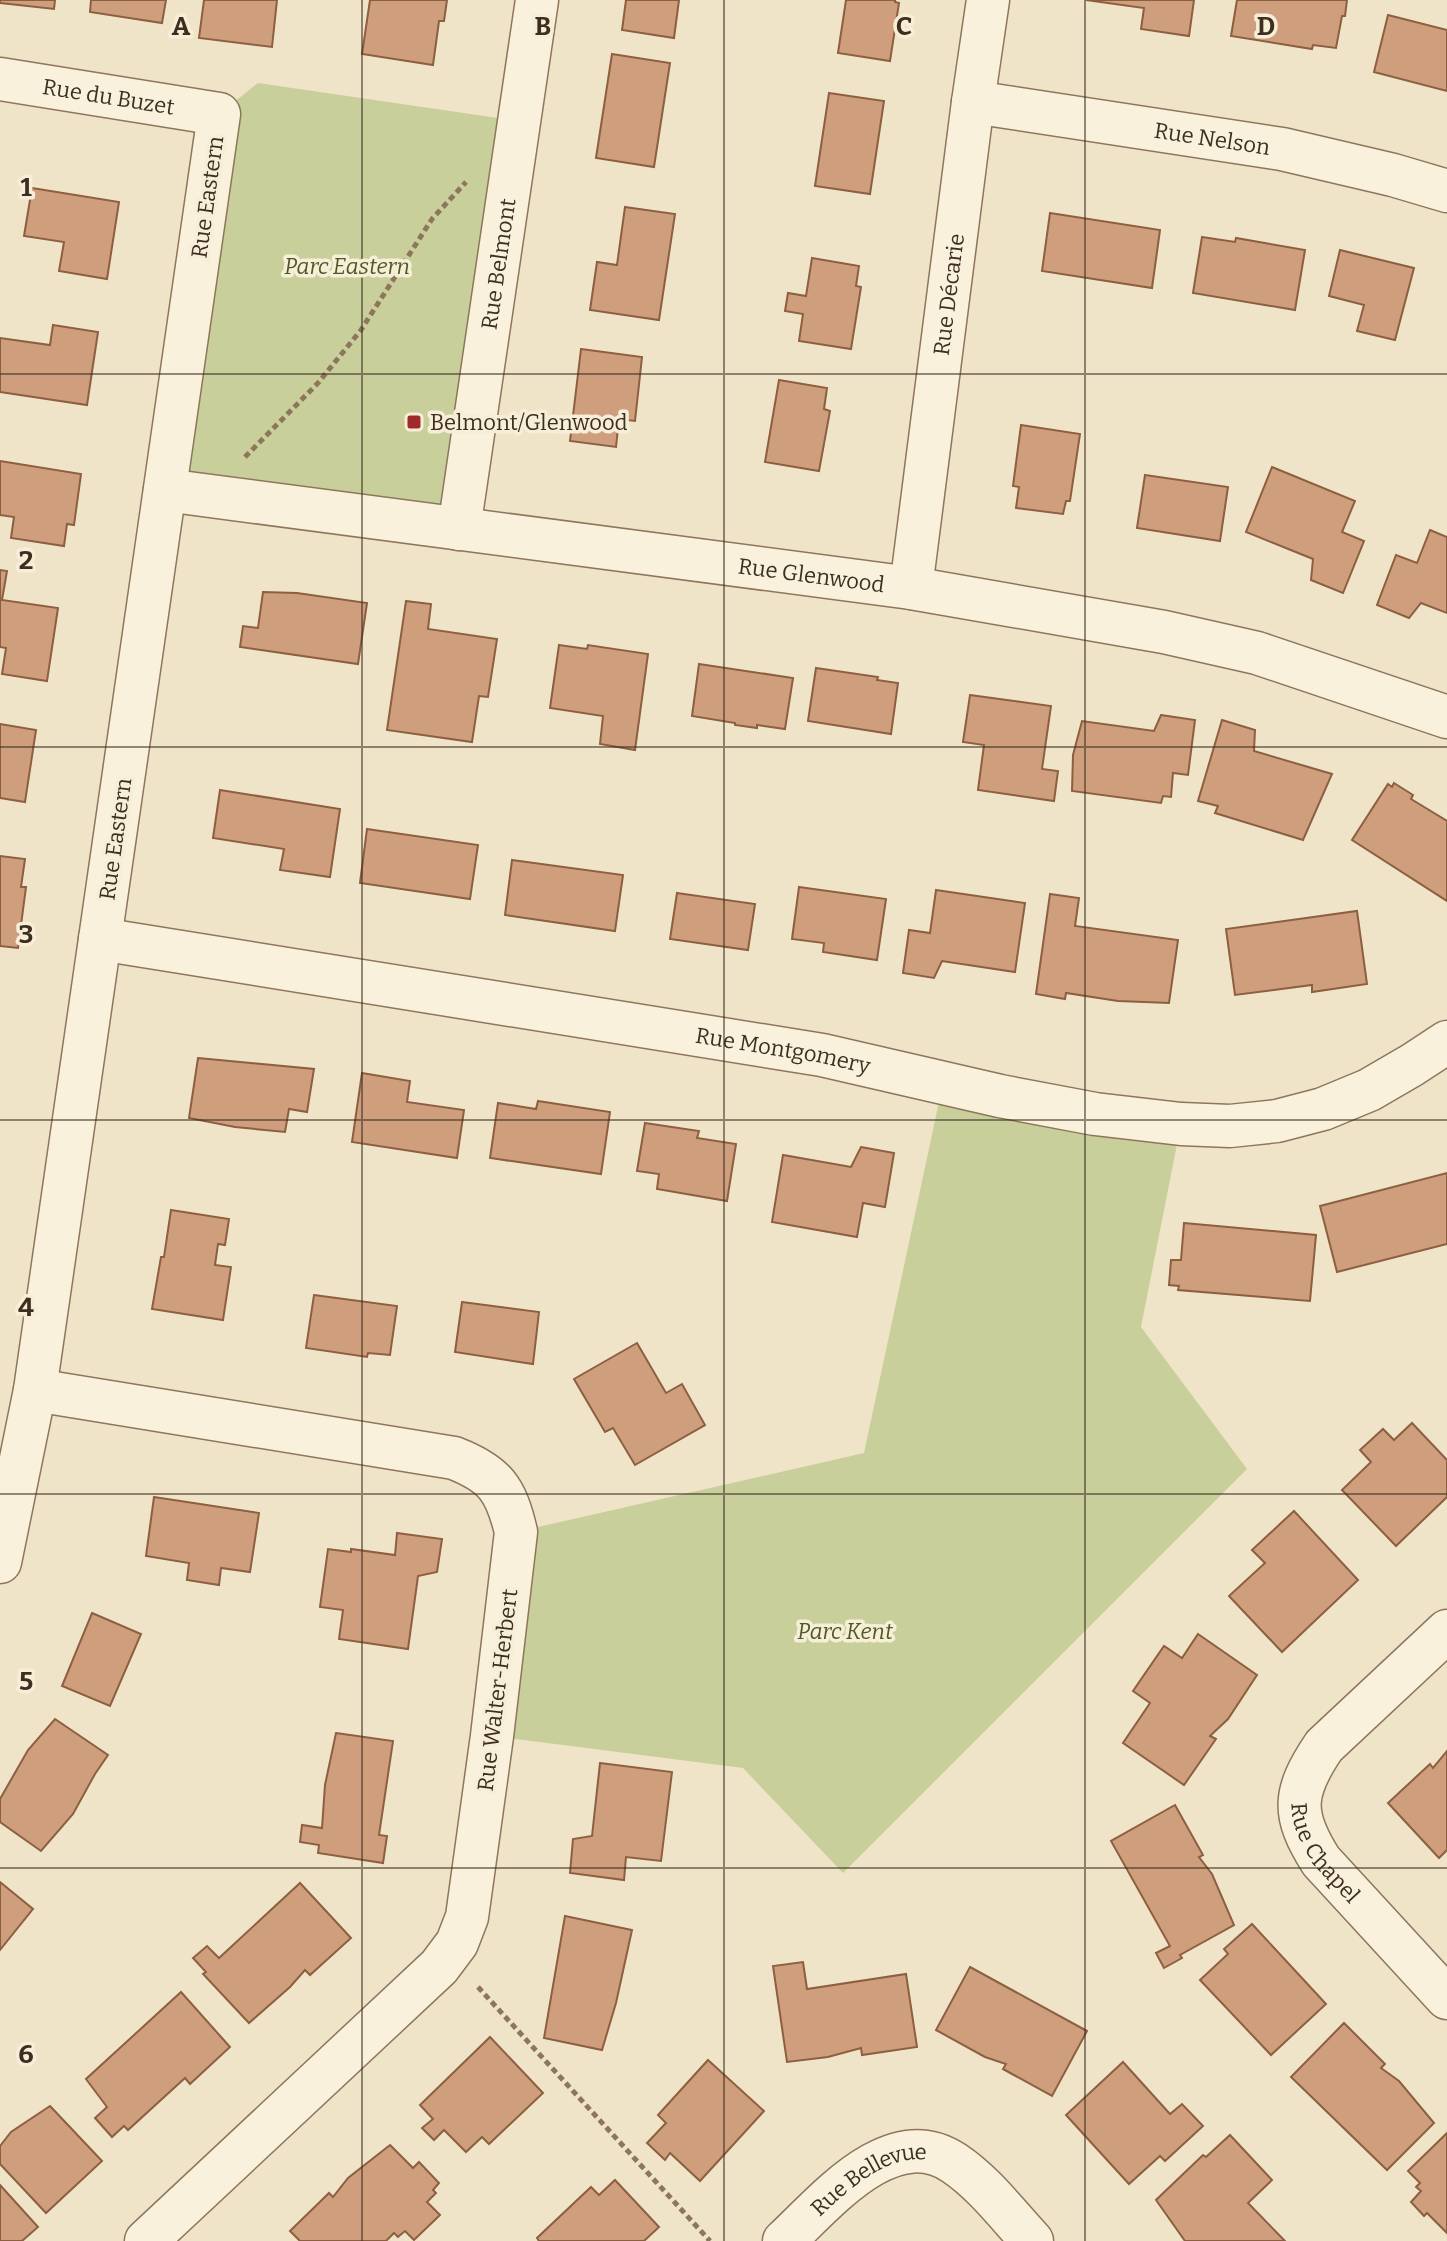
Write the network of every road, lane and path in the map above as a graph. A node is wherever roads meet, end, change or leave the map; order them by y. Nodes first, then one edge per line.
1 (537, 0) edge
2 (988, 0) edge
3 (0, 79) edge
4 (973, 102) junction
5 (219, 114) joint
6 (468, 179) dead end
7 (1447, 191) edge
8 (243, 459) dead end
9 (165, 490) junction
10 (459, 529) junction
11 (911, 588) junction
12 (1447, 717) edge
13 (100, 939) junction
14 (1447, 1042) edge
15 (35, 1390) junction
16 (0, 1562) edge
17 (1447, 1631) edge
18 (477, 1986) dead end
19 (1447, 1998) edge
20 (146, 2241) edge
21 (710, 2241) edge
22 (784, 2241) edge
23 (1032, 2241) edge

1 - 10 street, Rue Belmont
2 - 4 street, Rue Décarie
3 - 5 street, Rue du Buzet
4 - 7 street, Rue Nelson
4 - 11 street, Rue Décarie
5 - 9 street, Rue Eastern
6 - 8 path
9 - 10 street, Rue Glenwood
9 - 13 street, Rue Eastern
10 - 11 street, Rue Glenwood
11 - 12 street, Rue Glenwood
13 - 14 street, Rue Montgomery
13 - 15 street, Rue Eastern
15 - 16 street, Rue Eastern
15 - 20 street, Rue Walter-Herbert
17 - 19 street, Rue Chapel
18 - 21 path
22 - 23 street, Rue Bellevue

